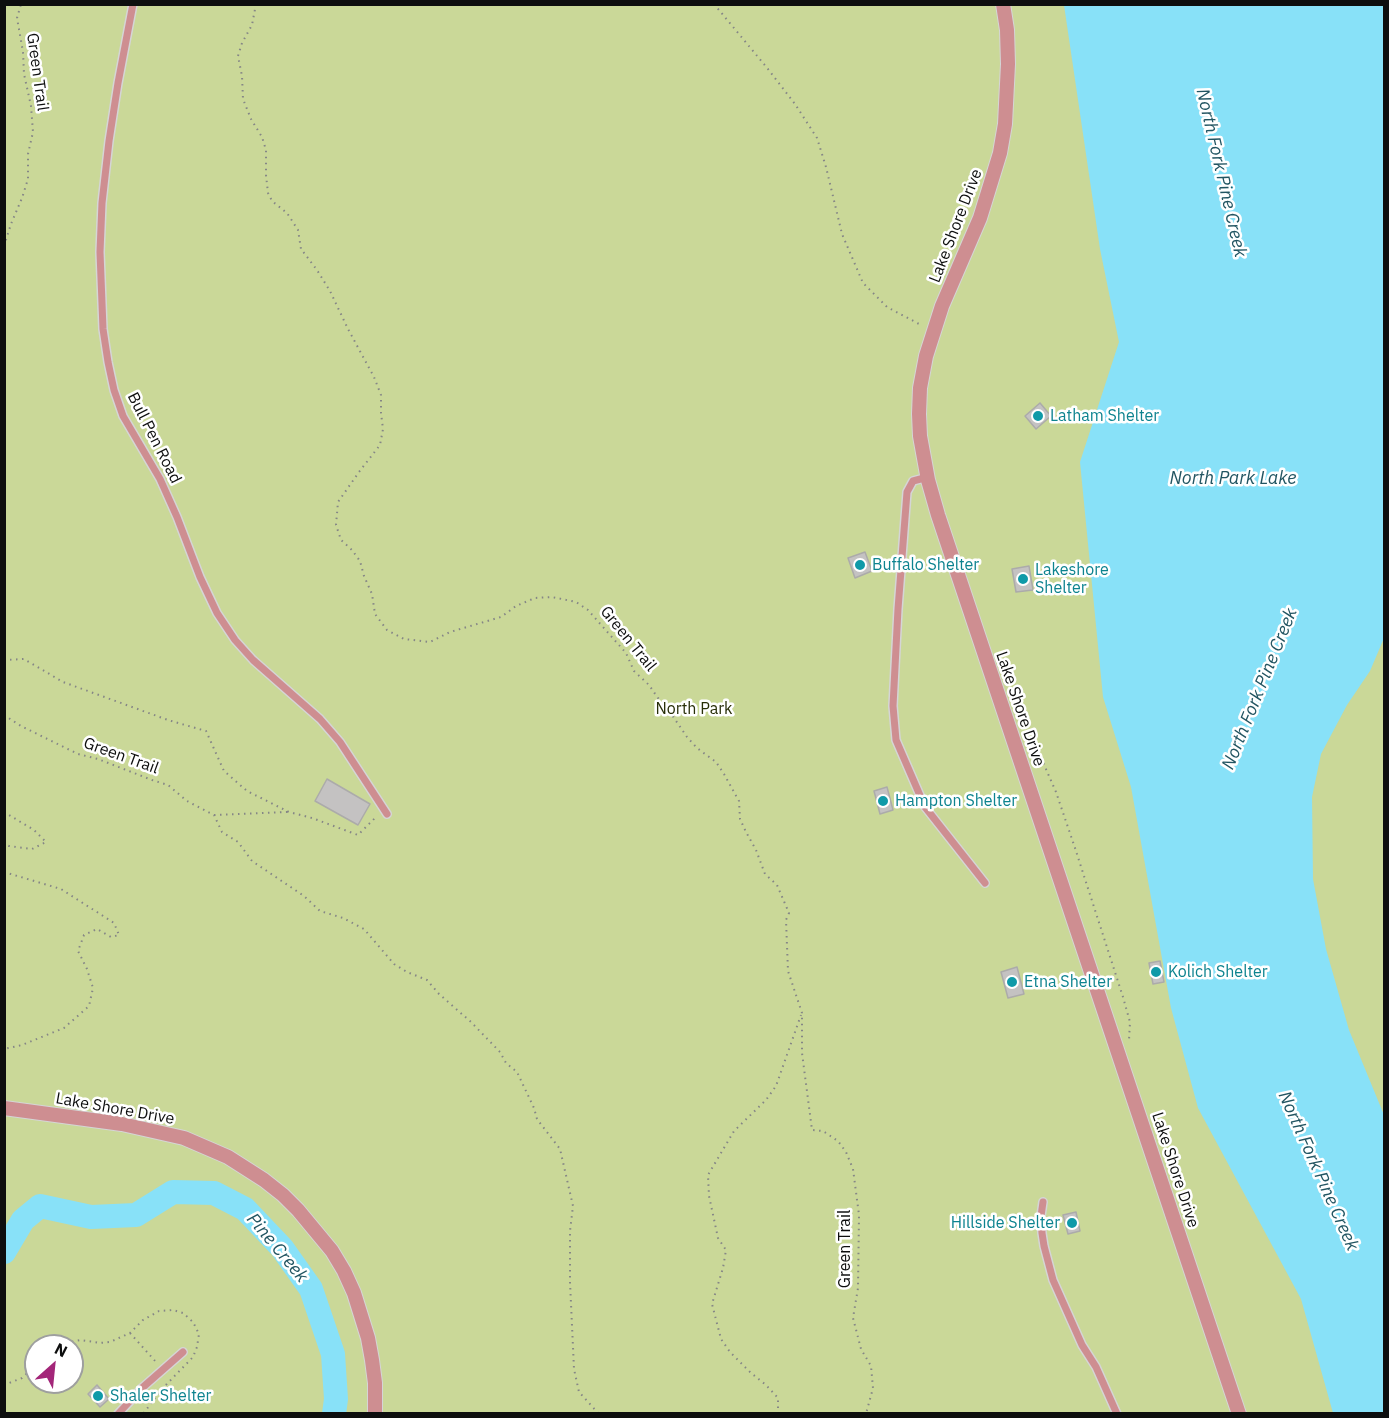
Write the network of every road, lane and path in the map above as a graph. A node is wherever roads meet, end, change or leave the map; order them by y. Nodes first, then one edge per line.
1 (21, 4) edge
2 (133, 4) edge
3 (256, 4) edge
4 (714, 4) edge
5 (1002, 4) edge
6 (4, 246) edge
7 (933, 332) junction
8 (928, 477) junction
9 (4, 660) edge
10 (4, 715) edge
11 (1023, 726) dead end
12 (4, 812) edge
13 (290, 812) junction
14 (385, 812) joint
15 (214, 815) junction
16 (4, 844) edge
17 (4, 872) edge
18 (985, 883) dead end
19 (802, 1013) junction
20 (1129, 1042) dead end
21 (4, 1048) edge
22 (4, 1108) edge
23 (1043, 1202) dead end
24 (130, 1333) junction
25 (84, 1340) edge
26 (183, 1352) dead end
27 (163, 1369) junction
28 (24, 1375) edge
29 (4, 1385) edge
30 (118, 1413) edge
31 (143, 1413) edge
32 (375, 1413) edge
33 (599, 1413) edge
34 (778, 1413) edge
35 (866, 1413) edge
36 (1117, 1413) edge
37 (1239, 1413) edge

1 - 6 path, Green Trail
2 - 14 lane, Bull Pen Road
3 - 19 path, Green Trail
4 - 7 path
5 - 7 street, Lake Shore Drive
7 - 8 street, Lake Shore Drive
8 - 18 lane
8 - 37 street, Lake Shore Drive
9 - 13 path
10 - 15 path, Green Trail
11 - 20 path
12 - 16 path
13 - 14 path
13 - 15 path
15 - 33 path, Green Trail
17 - 21 path
19 - 34 path
19 - 35 path, Green Trail
22 - 32 street, Lake Shore Drive
23 - 36 lane
24 - 25 path
24 - 27 path
24 - 31 path
26 - 27 lane
27 - 30 lane
28 - 29 path

